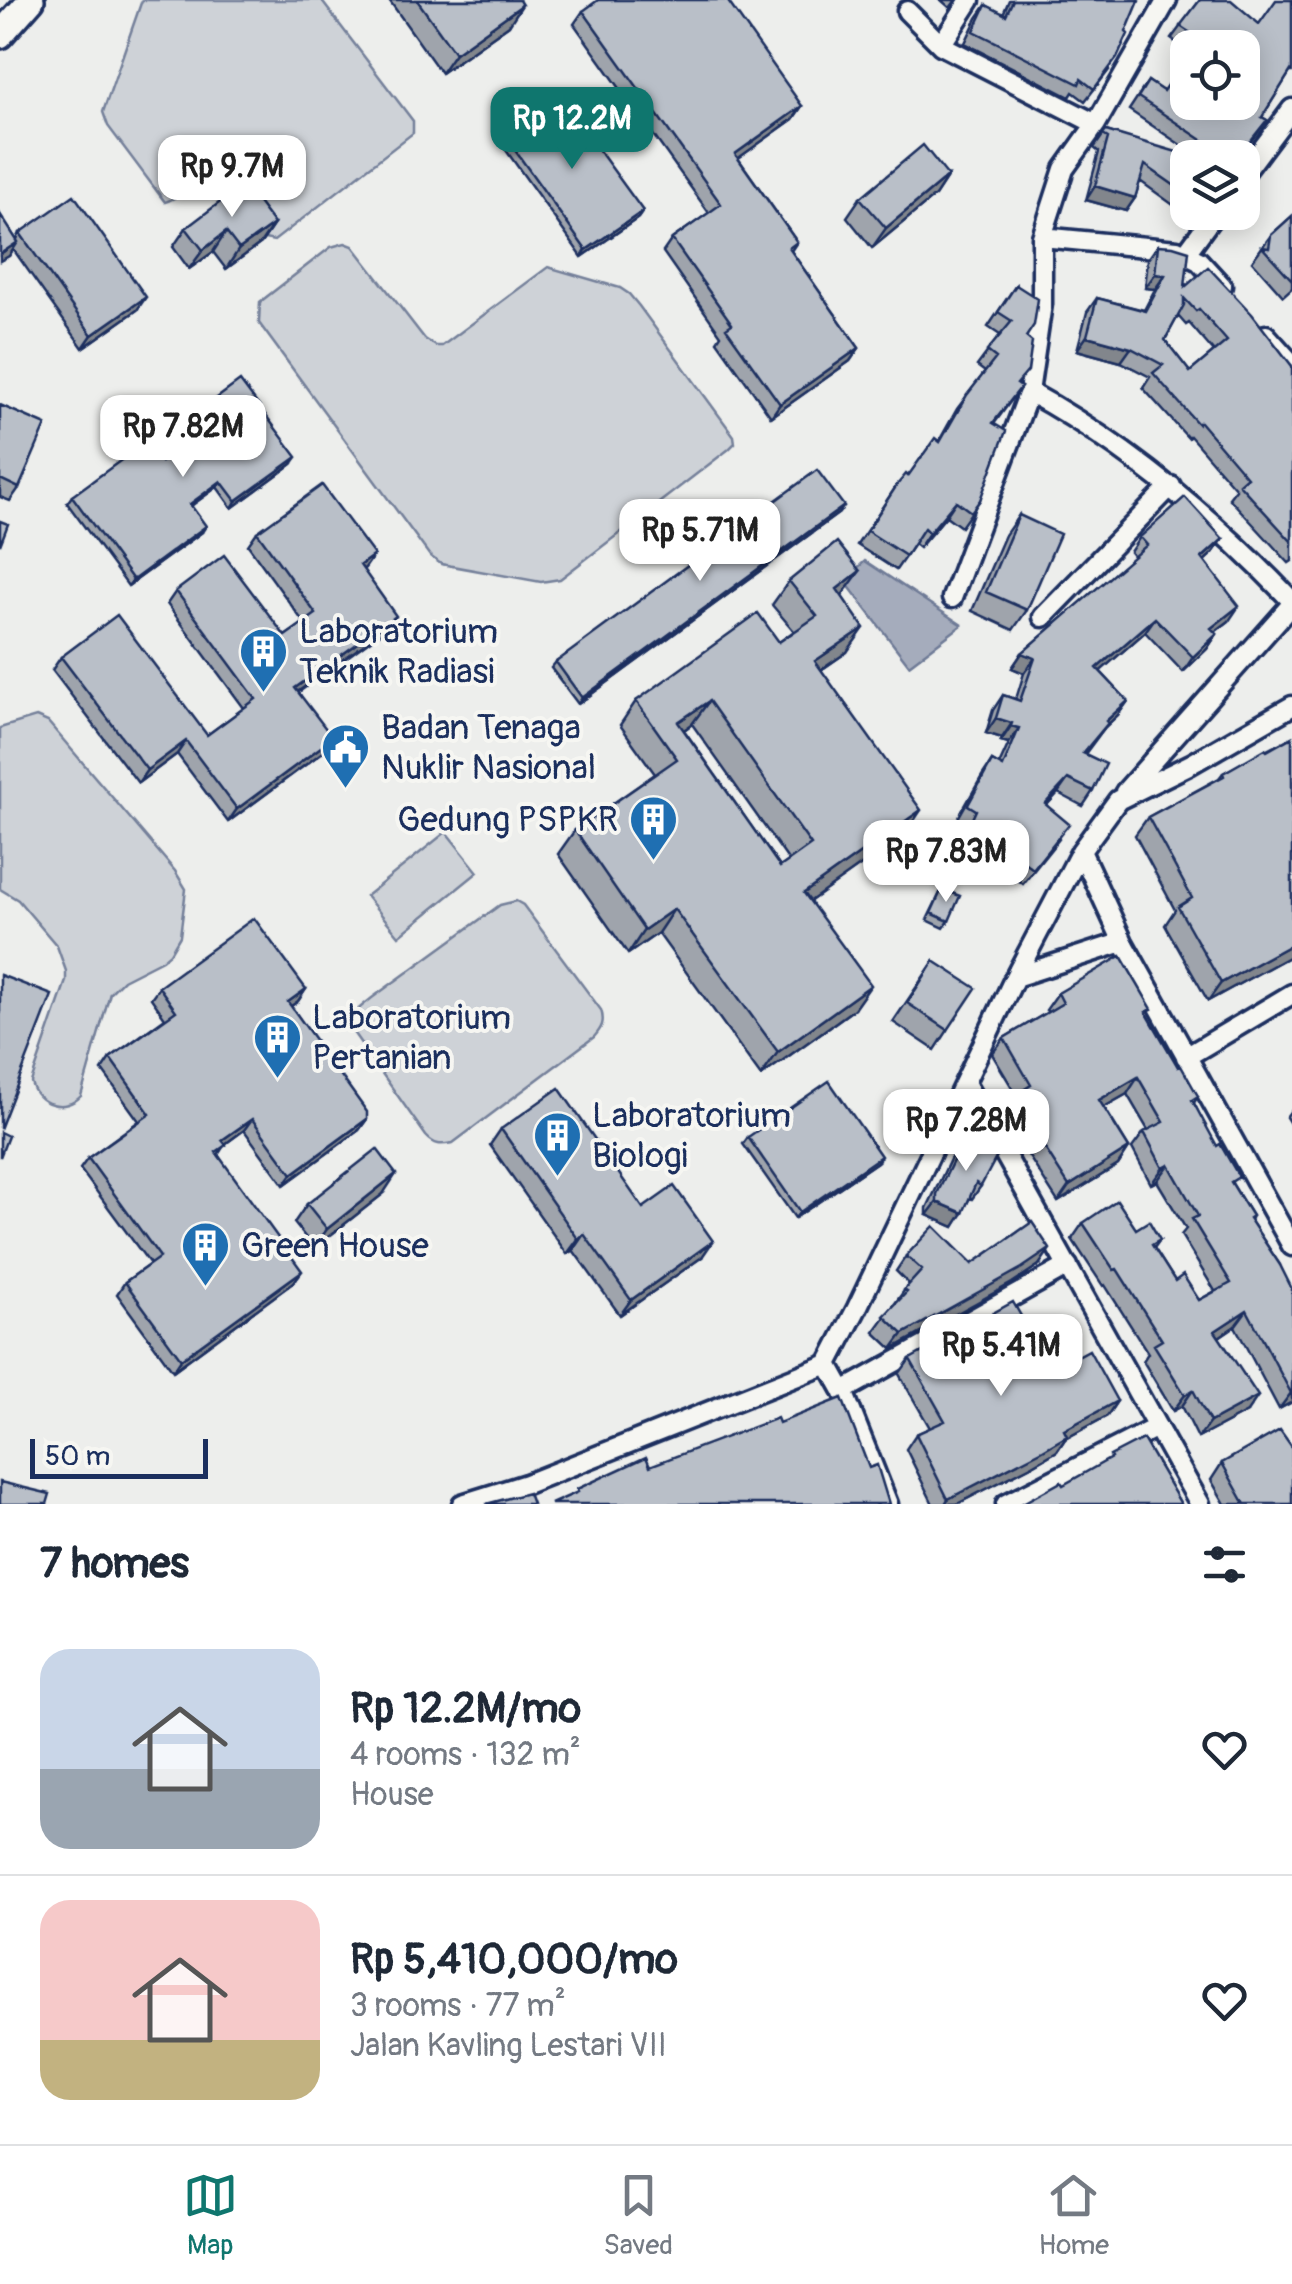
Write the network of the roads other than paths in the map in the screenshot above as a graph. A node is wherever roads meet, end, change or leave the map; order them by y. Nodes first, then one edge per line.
1 (31, 0) edge
2 (970, 0) edge
3 (1168, 0) edge
4 (907, 11) dead end
5 (0, 35) edge
6 (941, 45) junction
7 (1290, 115) edge
8 (1096, 124) junction
9 (1260, 153) edge
10 (1203, 230) edge
11 (1042, 237) junction
12 (1186, 253) junction
13 (1239, 306) edge
14 (1252, 320) edge
15 (1292, 364) edge
16 (1029, 392) junction
17 (1171, 486) junction
18 (952, 598) dead end
19 (1292, 602) edge
20 (1043, 617) dead end
21 (1292, 706) edge
22 (1118, 800) junction
23 (1081, 851) junction
24 (1123, 942) junction
25 (1015, 977) junction
26 (1292, 994) edge
27 (1186, 1058) junction
28 (965, 1082) junction
29 (1292, 1246) edge
30 (1068, 1266) junction
31 (828, 1364) junction
32 (842, 1391) junction
33 (1157, 1426) junction
34 (462, 1504) edge
35 (888, 1504) edge
36 (1006, 1504) edge
37 (1200, 1504) edge

1 - 5 main road
2 - 6 street
3 - 8 street
4 - 6 street
6 - 8 street
7 - 9 street
8 - 11 street
10 - 12 street
11 - 12 street
11 - 16 street
12 - 13 street
14 - 15 street
16 - 17 street
16 - 18 street
17 - 19 street
17 - 20 street
19 - 22 street
21 - 22 street
22 - 23 street
23 - 24 street
23 - 25 street
24 - 25 street
24 - 27 street
25 - 28 street
26 - 27 street
27 - 29 street
28 - 30 street
28 - 31 street
30 - 32 street
30 - 33 street
31 - 32 street
31 - 34 street
32 - 35 street
33 - 36 street
33 - 37 street

